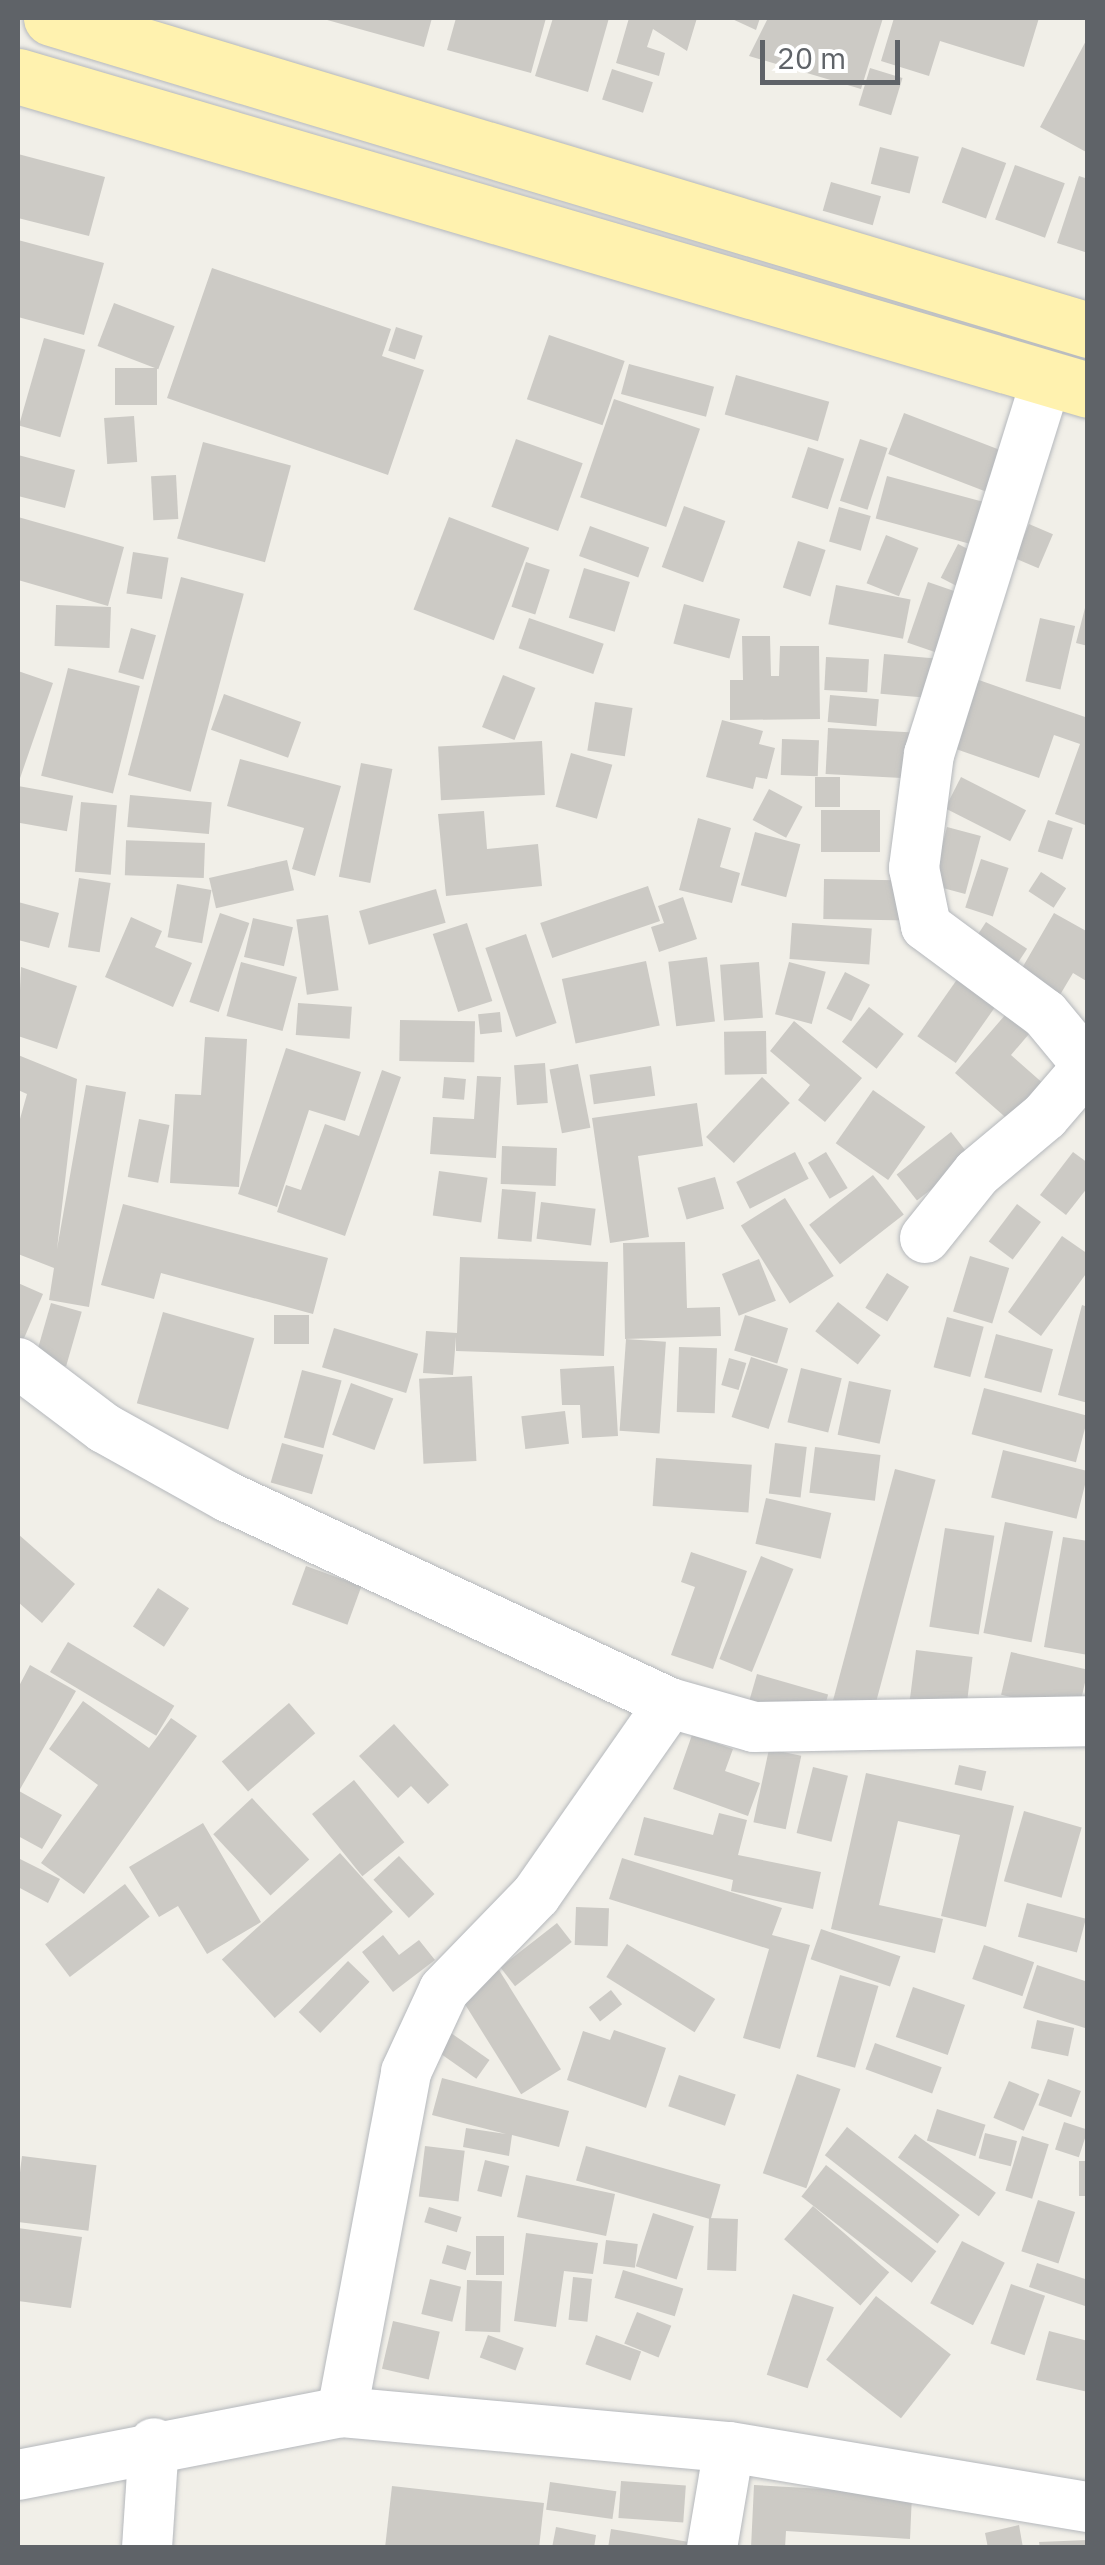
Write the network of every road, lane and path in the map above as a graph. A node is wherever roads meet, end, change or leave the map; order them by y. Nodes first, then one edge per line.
1 (51, 18) edge
2 (18, 76) edge
3 (1088, 330) edge
4 (1067, 384) edge
5 (1088, 1066) edge
6 (924, 1238) dead end
7 (18, 1363) edge
8 (670, 1702) junction
9 (1088, 1721) edge
10 (342, 2412) junction
11 (154, 2442) junction
12 (728, 2447) junction
13 (18, 2475) edge
14 (1088, 2506) edge
15 (148, 2548) edge
16 (712, 2548) edge

1 - 3 main road
2 - 4 main road
4 - 5 street
5 - 6 street
7 - 8 street
8 - 9 street
8 - 10 street
10 - 11 street
10 - 12 street
11 - 13 street
11 - 15 street
12 - 14 street
12 - 16 street

